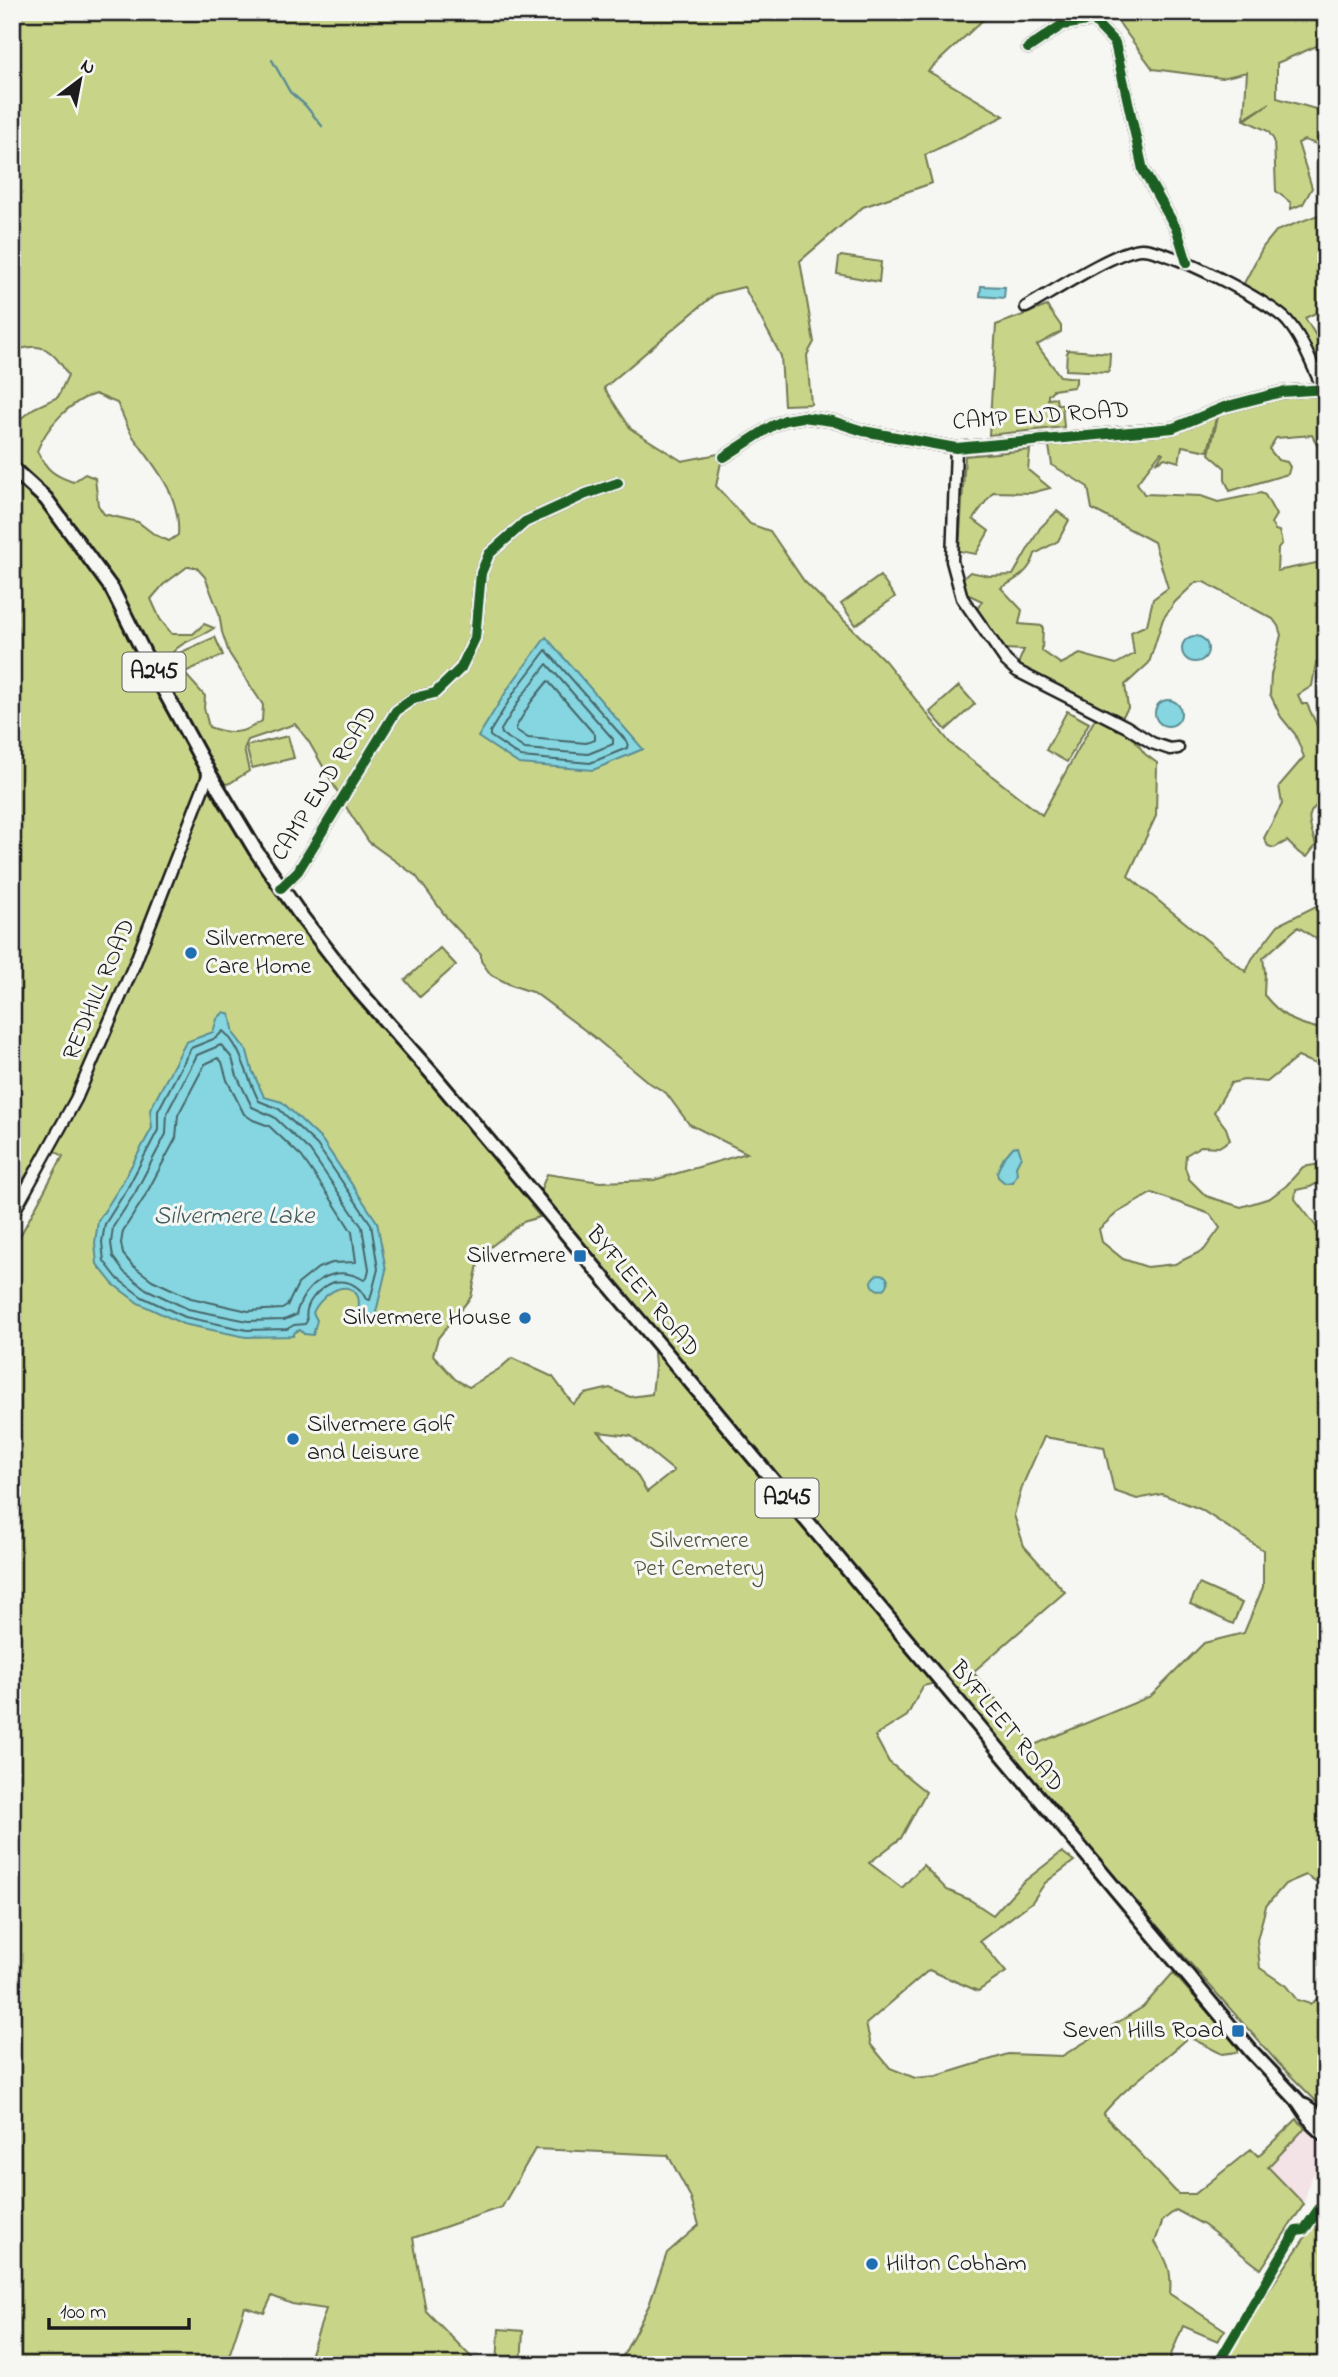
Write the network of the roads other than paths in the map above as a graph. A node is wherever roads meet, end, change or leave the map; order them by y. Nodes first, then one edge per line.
1 (1028, 48) dead end
2 (1187, 263) junction
3 (1026, 307) dead end
4 (1324, 389) edge
5 (956, 448) junction
6 (724, 457) dead end
7 (12, 468) edge
8 (618, 483) dead end
9 (1178, 748) dead end
10 (209, 773) junction
11 (281, 888) junction
12 (12, 1215) edge
13 (1299, 2102) junction
14 (1326, 2121) edge
15 (1326, 2136) edge

1 - 2 street
2 - 3 street, CAMP END ROAD
2 - 4 street, CAMP END ROAD
4 - 5 street, CAMP END ROAD
5 - 6 street, CAMP END ROAD
5 - 9 street
7 - 10 main road, BYFLEET ROAD / A245
8 - 11 street, CAMP END ROAD
10 - 11 main road, BYFLEET ROAD / A245
10 - 12 street, REDHILL ROAD
11 - 13 main road, BYFLEET ROAD / A245
13 - 14 main road, BYFLEET ROAD / A245
13 - 15 main road, BYFLEET ROAD / A245

